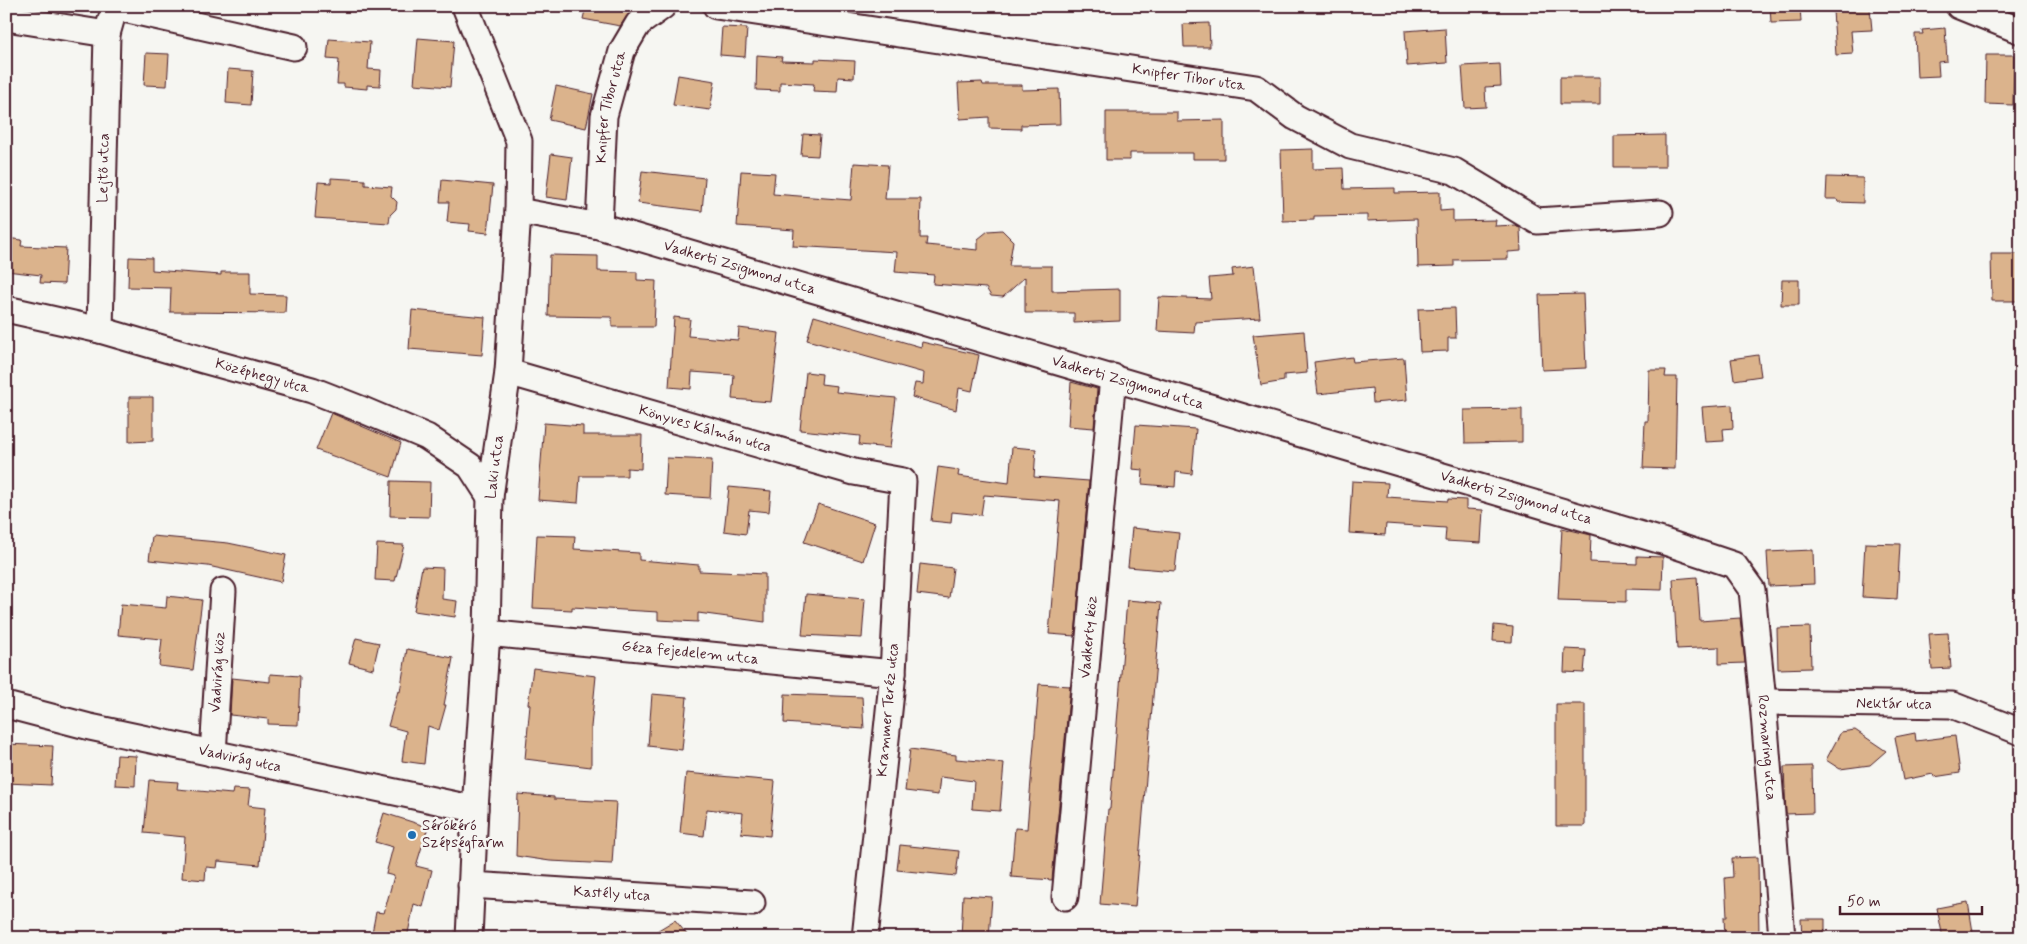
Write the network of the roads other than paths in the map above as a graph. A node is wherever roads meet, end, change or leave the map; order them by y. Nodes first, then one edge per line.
1 (465, 6) edge
2 (663, 6) edge
3 (716, 6) edge
4 (1959, 6) edge
5 (115, 7) edge
6 (6, 18) edge
7 (2021, 31) edge
8 (107, 34) junction
9 (294, 47) dead end
10 (518, 210) junction
11 (1660, 213) dead end
12 (599, 226) junction
13 (6, 309) edge
14 (100, 330) junction
15 (508, 372) junction
16 (1113, 378) junction
17 (902, 481) joint
18 (490, 497) junction
19 (1734, 565) joint
20 (223, 590) dead end
21 (487, 632) junction
22 (892, 673) junction
23 (1763, 702) junction
24 (6, 705) edge
25 (2021, 732) edge
26 (213, 754) junction
27 (475, 809) junction
28 (471, 885) junction
29 (1065, 897) dead end
30 (752, 902) dead end
31 (469, 938) edge
32 (865, 938) edge
33 (1782, 938) edge

1 - 10 street, Laki utca
2 - 12 street, Knipfer Tibor utca
3 - 11 street, Knipfer Tibor utca
4 - 7 street
5 - 8 street, Lejtő utca
5 - 9 street
6 - 8 street
8 - 14 street, Lejtő utca
10 - 12 street, Vadkerti Zsigmond utca
10 - 15 street, Laki utca
12 - 16 street, Vadkerti Zsigmond utca
13 - 14 street, Középhegy utca
14 - 18 street, Középhegy utca
15 - 17 street, Könyves Kálmán utca
15 - 18 street, Laki utca
16 - 19 street, Vadkerti Zsigmond utca
16 - 29 street, Vadkerty köz
17 - 22 street, Krammer Teréz utca
18 - 21 street, Laki utca
19 - 23 street, Rozmaring utca
20 - 26 street, Vadvirág köz
21 - 22 street, Géza fejedelem utca
21 - 27 street, Laki utca
22 - 32 street, Krammer Teréz utca
23 - 25 street, Nektár utca
23 - 33 street, Rozmaring utca
24 - 26 street, Vadvirág utca
26 - 27 street, Vadvirág utca
27 - 28 street, Laki utca
28 - 30 street, Kastély utca
28 - 31 street, Laki utca

